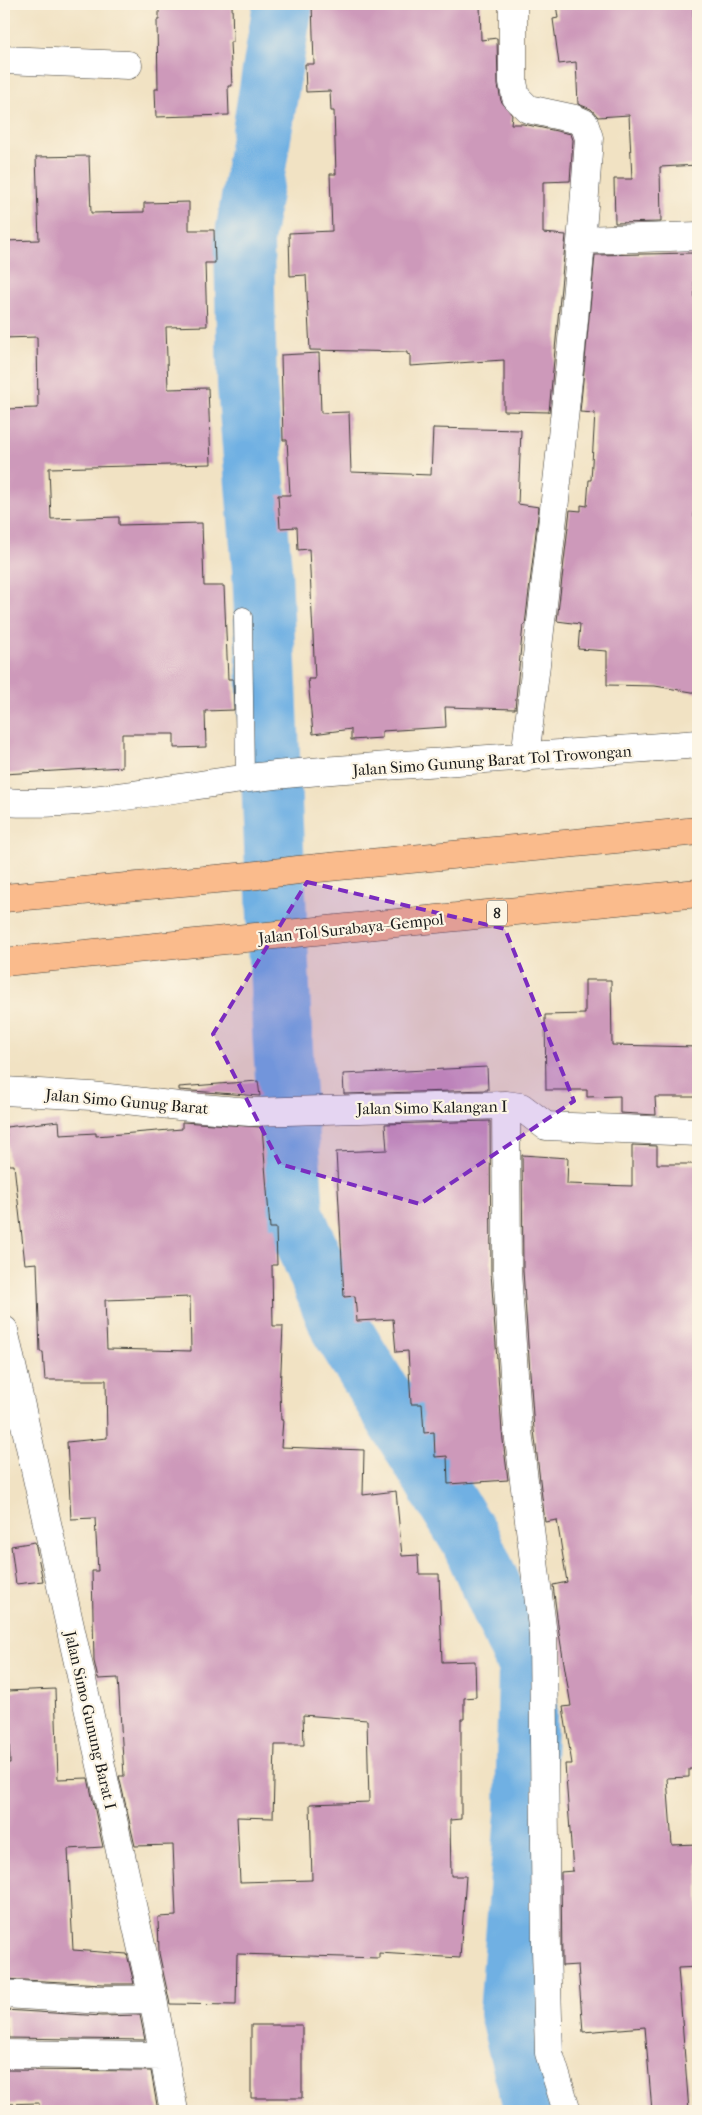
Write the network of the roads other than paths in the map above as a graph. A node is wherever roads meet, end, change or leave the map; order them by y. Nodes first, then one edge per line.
1 (513, 4) edge
2 (4, 60) edge
3 (128, 65) dead end
4 (698, 236) edge
5 (582, 240) junction
6 (243, 616) dead end
7 (698, 744) edge
8 (525, 758) junction
9 (248, 779) junction
10 (4, 802) edge
11 (698, 831) edge
12 (698, 892) edge
13 (4, 898) edge
14 (4, 962) edge
15 (4, 1091) edge
16 (506, 1105) junction
17 (250, 1112) joint
18 (698, 1132) edge
19 (4, 1330) edge
20 (4, 1994) edge
21 (153, 2000) junction
22 (4, 2054) edge
23 (163, 2056) junction
24 (174, 2111) edge
25 (567, 2111) edge

1 - 5 street
2 - 3 street
4 - 5 street
5 - 8 street
6 - 9 lane
7 - 8 street, Jalan Simo Gunung Barat Tol Trowongan
8 - 9 street, Jalan Simo Gunung Barat Tol Trowongan
9 - 10 street, Jalan Simo Gunung Barat Tol Trowongan
11 - 13 highway
12 - 14 highway, Jalan Tol Surabaya–Gempol / 8
15 - 17 street, Jalan Simo Gunug Barat
16 - 17 street, Jalan Simo Kalangan I
16 - 18 street, Jalan Simo Kalangan I
16 - 25 street
19 - 21 street, Jalan Simo Gunung Barat I
20 - 21 street
21 - 23 street, Jalan Simo Gunung Barat I
22 - 23 street
23 - 24 street, Jalan Simo Gunung Barat I

